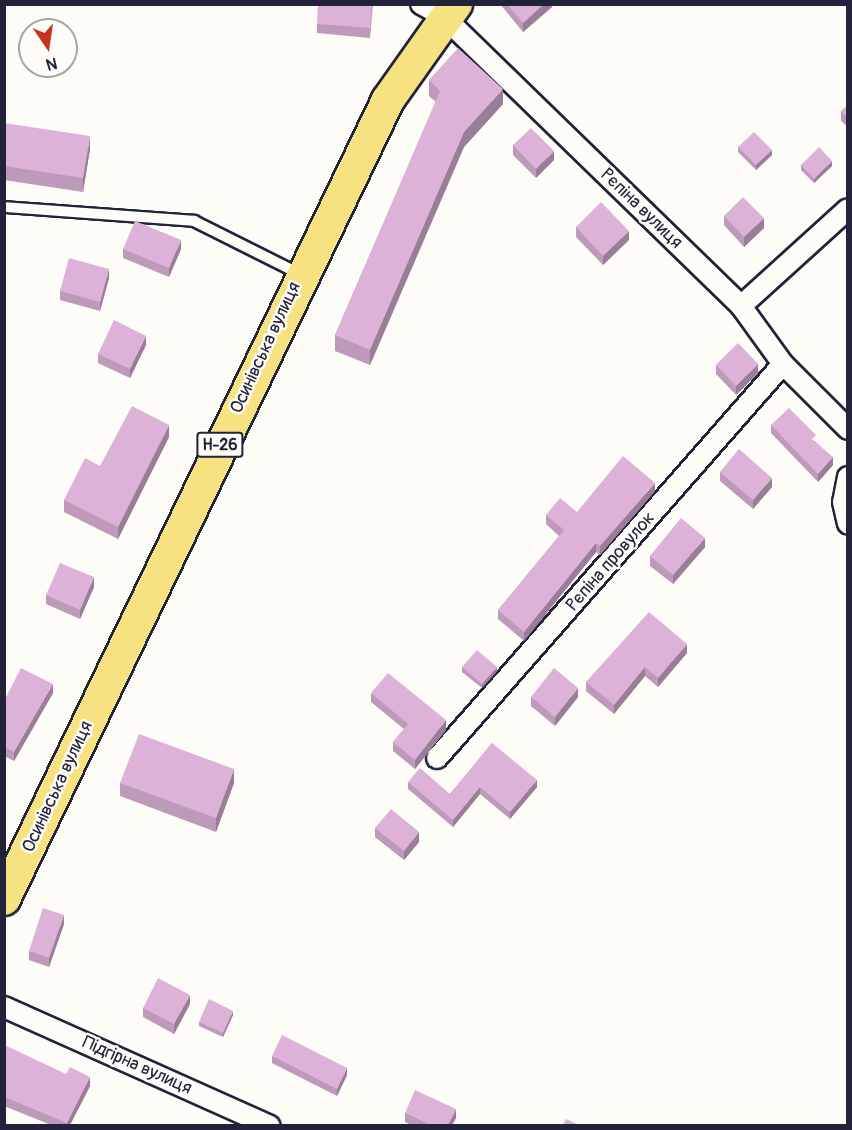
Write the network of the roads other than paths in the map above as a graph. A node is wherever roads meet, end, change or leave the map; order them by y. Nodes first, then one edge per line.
1 (440, 8) edge
2 (4, 207) edge
3 (848, 209) edge
4 (301, 274) junction
5 (741, 306) junction
6 (783, 364) junction
7 (848, 429) edge
8 (848, 477) edge
9 (848, 523) edge
10 (437, 758) dead end
11 (4, 899) edge
12 (4, 1007) edge
13 (270, 1125) edge

1 - 4 main road, Осинівська вулиця / Н-26
1 - 5 street, Рєпіна вулиця
2 - 4 lane
3 - 5 street
4 - 11 main road, Осинівська вулиця / Н-26
5 - 6 street, Рєпіна вулиця
6 - 7 street, Рєпіна вулиця
6 - 10 street, Рєпіна провулок
8 - 9 street
12 - 13 street, Підгірна вулиця

